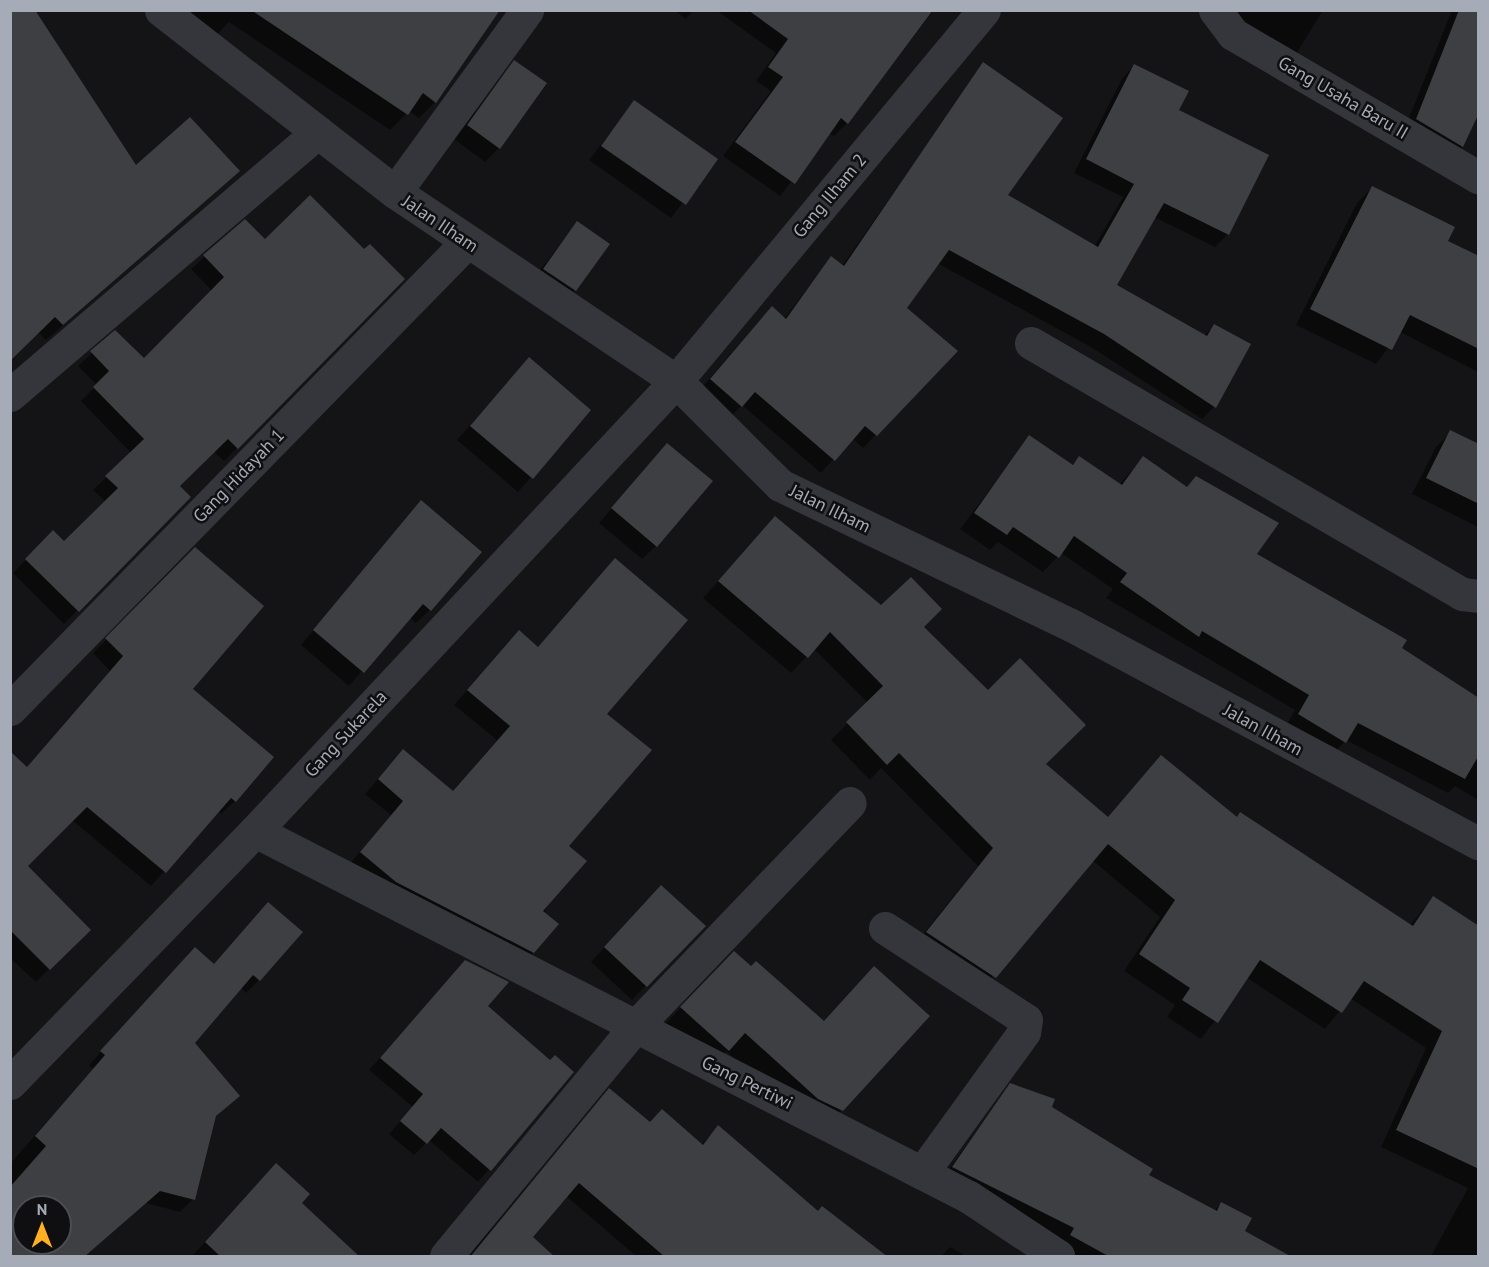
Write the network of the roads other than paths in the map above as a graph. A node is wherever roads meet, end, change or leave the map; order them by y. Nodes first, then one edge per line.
1 (161, 10) edge
2 (527, 10) edge
3 (984, 10) edge
4 (1215, 10) edge
5 (318, 132) junction
6 (1479, 177) edge
7 (395, 192) junction
8 (467, 242) junction
9 (1031, 343) dead end
10 (676, 381) junction
11 (10, 394) edge
12 (1479, 596) edge
13 (10, 709) edge
14 (850, 803) dead end
15 (255, 831) junction
16 (1479, 843) edge
17 (885, 928) dead end
18 (633, 1029) junction
19 (10, 1083) edge
20 (922, 1173) junction
21 (446, 1257) edge
22 (1058, 1257) edge

1 - 5 street, Jalan Ilham
2 - 7 street
3 - 10 street, Gang Ilham 2
4 - 6 street, Gang Usaha Baru II
5 - 7 street, Jalan Ilham
5 - 11 street
7 - 8 street, Jalan Ilham
8 - 10 street, Jalan Ilham
8 - 13 street, Gang Hidayah 1
9 - 12 street
10 - 15 street, Gang Sukarela
10 - 16 street, Jalan Ilham
14 - 18 street
15 - 18 street, Gang Pertiwi
15 - 19 street, Gang Sukarela
17 - 20 street
18 - 20 street, Gang Pertiwi
18 - 21 street
20 - 22 street, Gang Pertiwi

